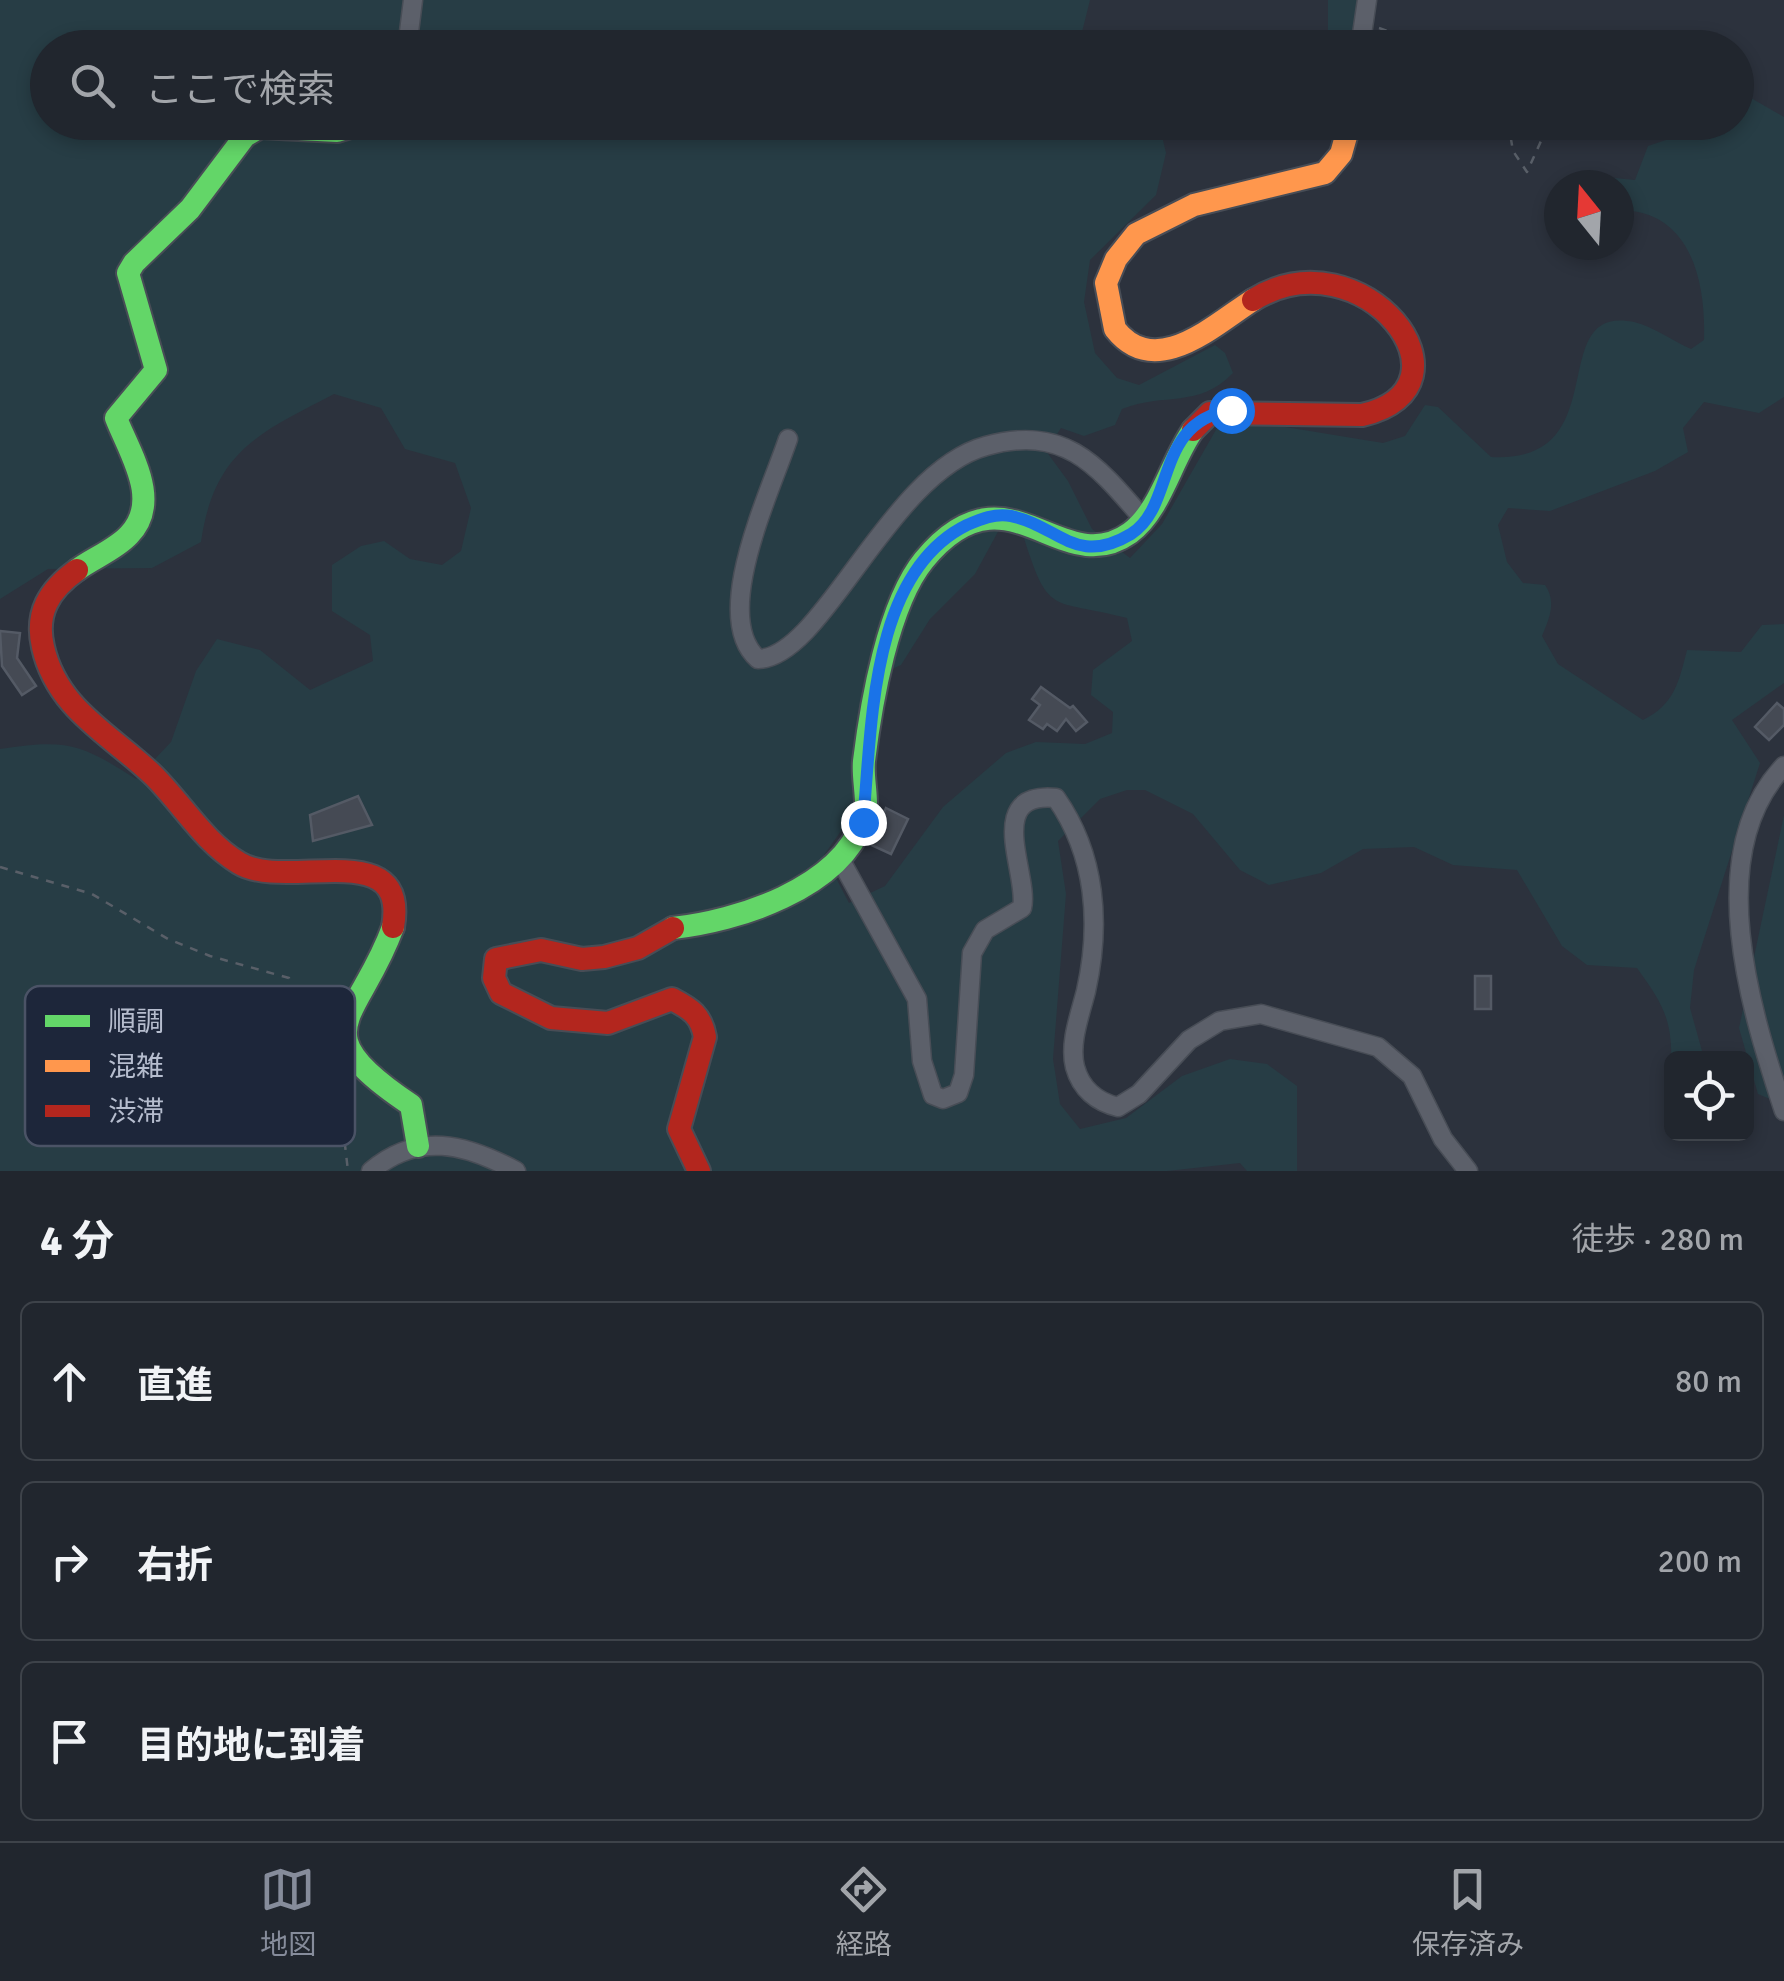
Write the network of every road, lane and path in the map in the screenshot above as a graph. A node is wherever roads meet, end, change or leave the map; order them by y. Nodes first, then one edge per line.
1 (414, 0) edge
2 (1368, 0) edge
3 (1363, 23) junction
4 (410, 30) edge
5 (1362, 30) edge
6 (1384, 30) edge
7 (242, 140) edge
8 (1345, 140) edge
9 (1511, 140) edge
10 (1541, 140) dead end
11 (788, 440) dead end
12 (1145, 520) junction
13 (1784, 766) edge
14 (840, 859) junction
15 (0, 867) edge
16 (290, 986) edge
17 (355, 1001) edge
18 (355, 1063) edge
19 (1784, 1111) edge
20 (345, 1146) edge
21 (418, 1146) junction
22 (348, 1171) edge
23 (371, 1171) edge
24 (516, 1171) edge
25 (699, 1171) edge
26 (1468, 1171) edge

1 - 4 street
2 - 3 street
3 - 5 street
3 - 6 path
7 - 17 street
8 - 12 street
9 - 10 path
11 - 12 street
12 - 14 street
13 - 19 street
14 - 25 street
14 - 26 street
15 - 16 path
18 - 21 street
20 - 22 path
21 - 23 street
21 - 24 street

